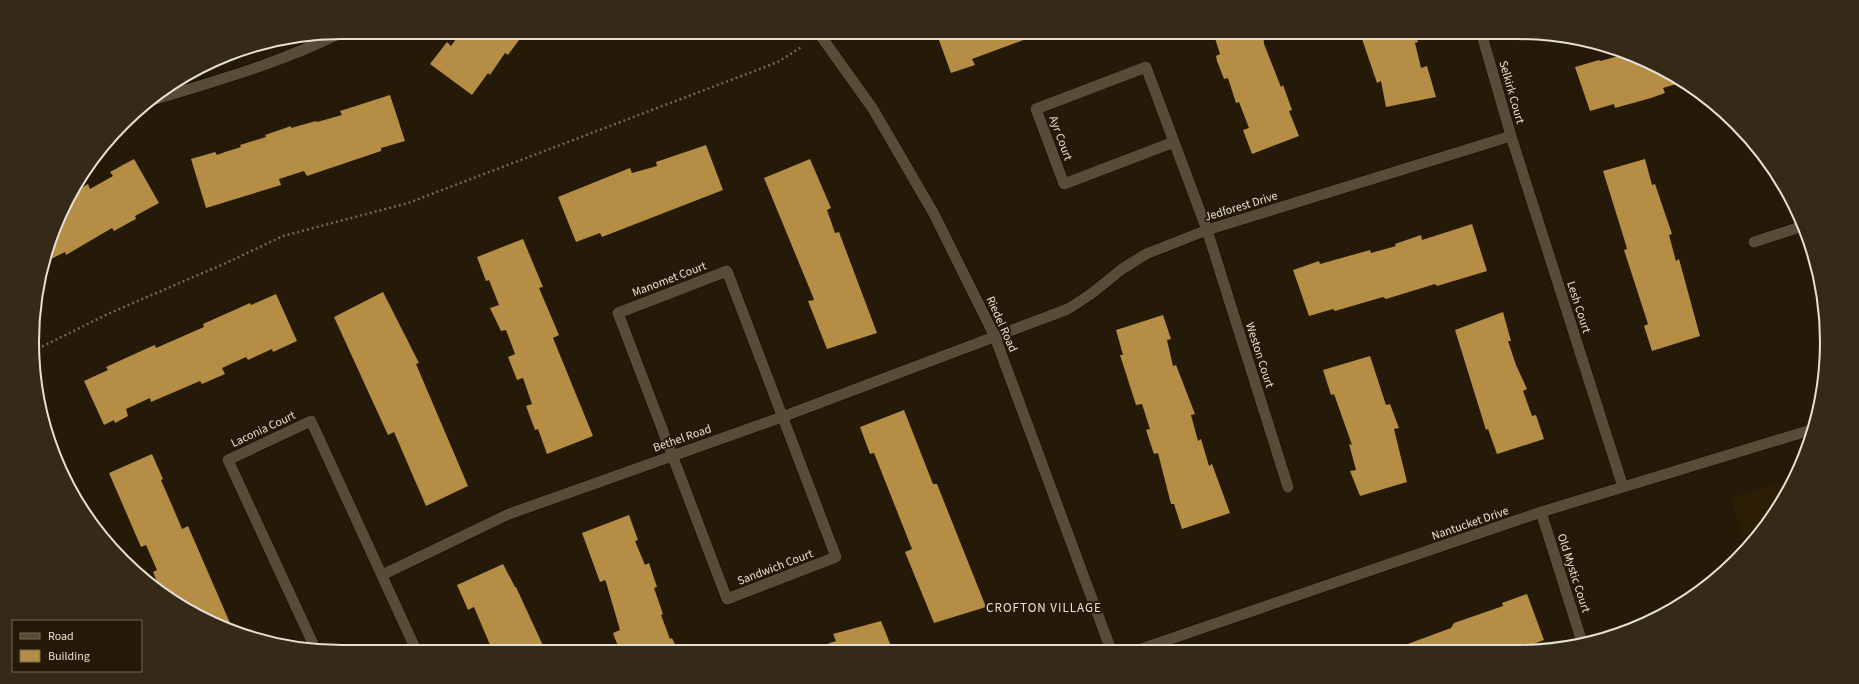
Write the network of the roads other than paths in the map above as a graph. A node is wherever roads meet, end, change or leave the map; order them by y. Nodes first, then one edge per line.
1 (824, 39) edge
2 (1483, 39) edge
3 (327, 40) edge
4 (166, 96) edge
5 (1511, 136) junction
6 (1174, 142) junction
7 (1798, 228) edge
8 (1207, 230) junction
9 (1754, 242) dead end
10 (995, 337) junction
11 (782, 416) junction
12 (1806, 431) edge
13 (672, 455) junction
14 (1288, 487) dead end
15 (1623, 487) junction
16 (1541, 512) junction
17 (382, 575) junction
18 (1581, 638) edge
19 (313, 643) edge
20 (414, 645) edge
21 (1109, 645) edge
22 (1153, 645) edge

1 - 10 street, Riedel Road
2 - 5 street, Selkirk Court
3 - 4 street
5 - 8 street, Jedforest Drive
5 - 15 street, Lesh Court
6 - 6 street, Ayr Court
6 - 8 street, Ayr Court
7 - 9 street
8 - 10 street, Jedforest Drive
8 - 14 street, Weston Court
10 - 11 street, Bethel Road
10 - 21 street, Riedel Road
11 - 13 street, Bethel Road
11 - 13 street, Sandwich Court
11 - 13 street, Manomet Court
12 - 15 street, Nantucket Drive
13 - 17 street, Bethel Road
15 - 16 street, Nantucket Drive
16 - 18 street, Old Mystic Court
16 - 22 street, Nantucket Drive
17 - 19 street, Laconia Court
17 - 20 street, Laconia Court

